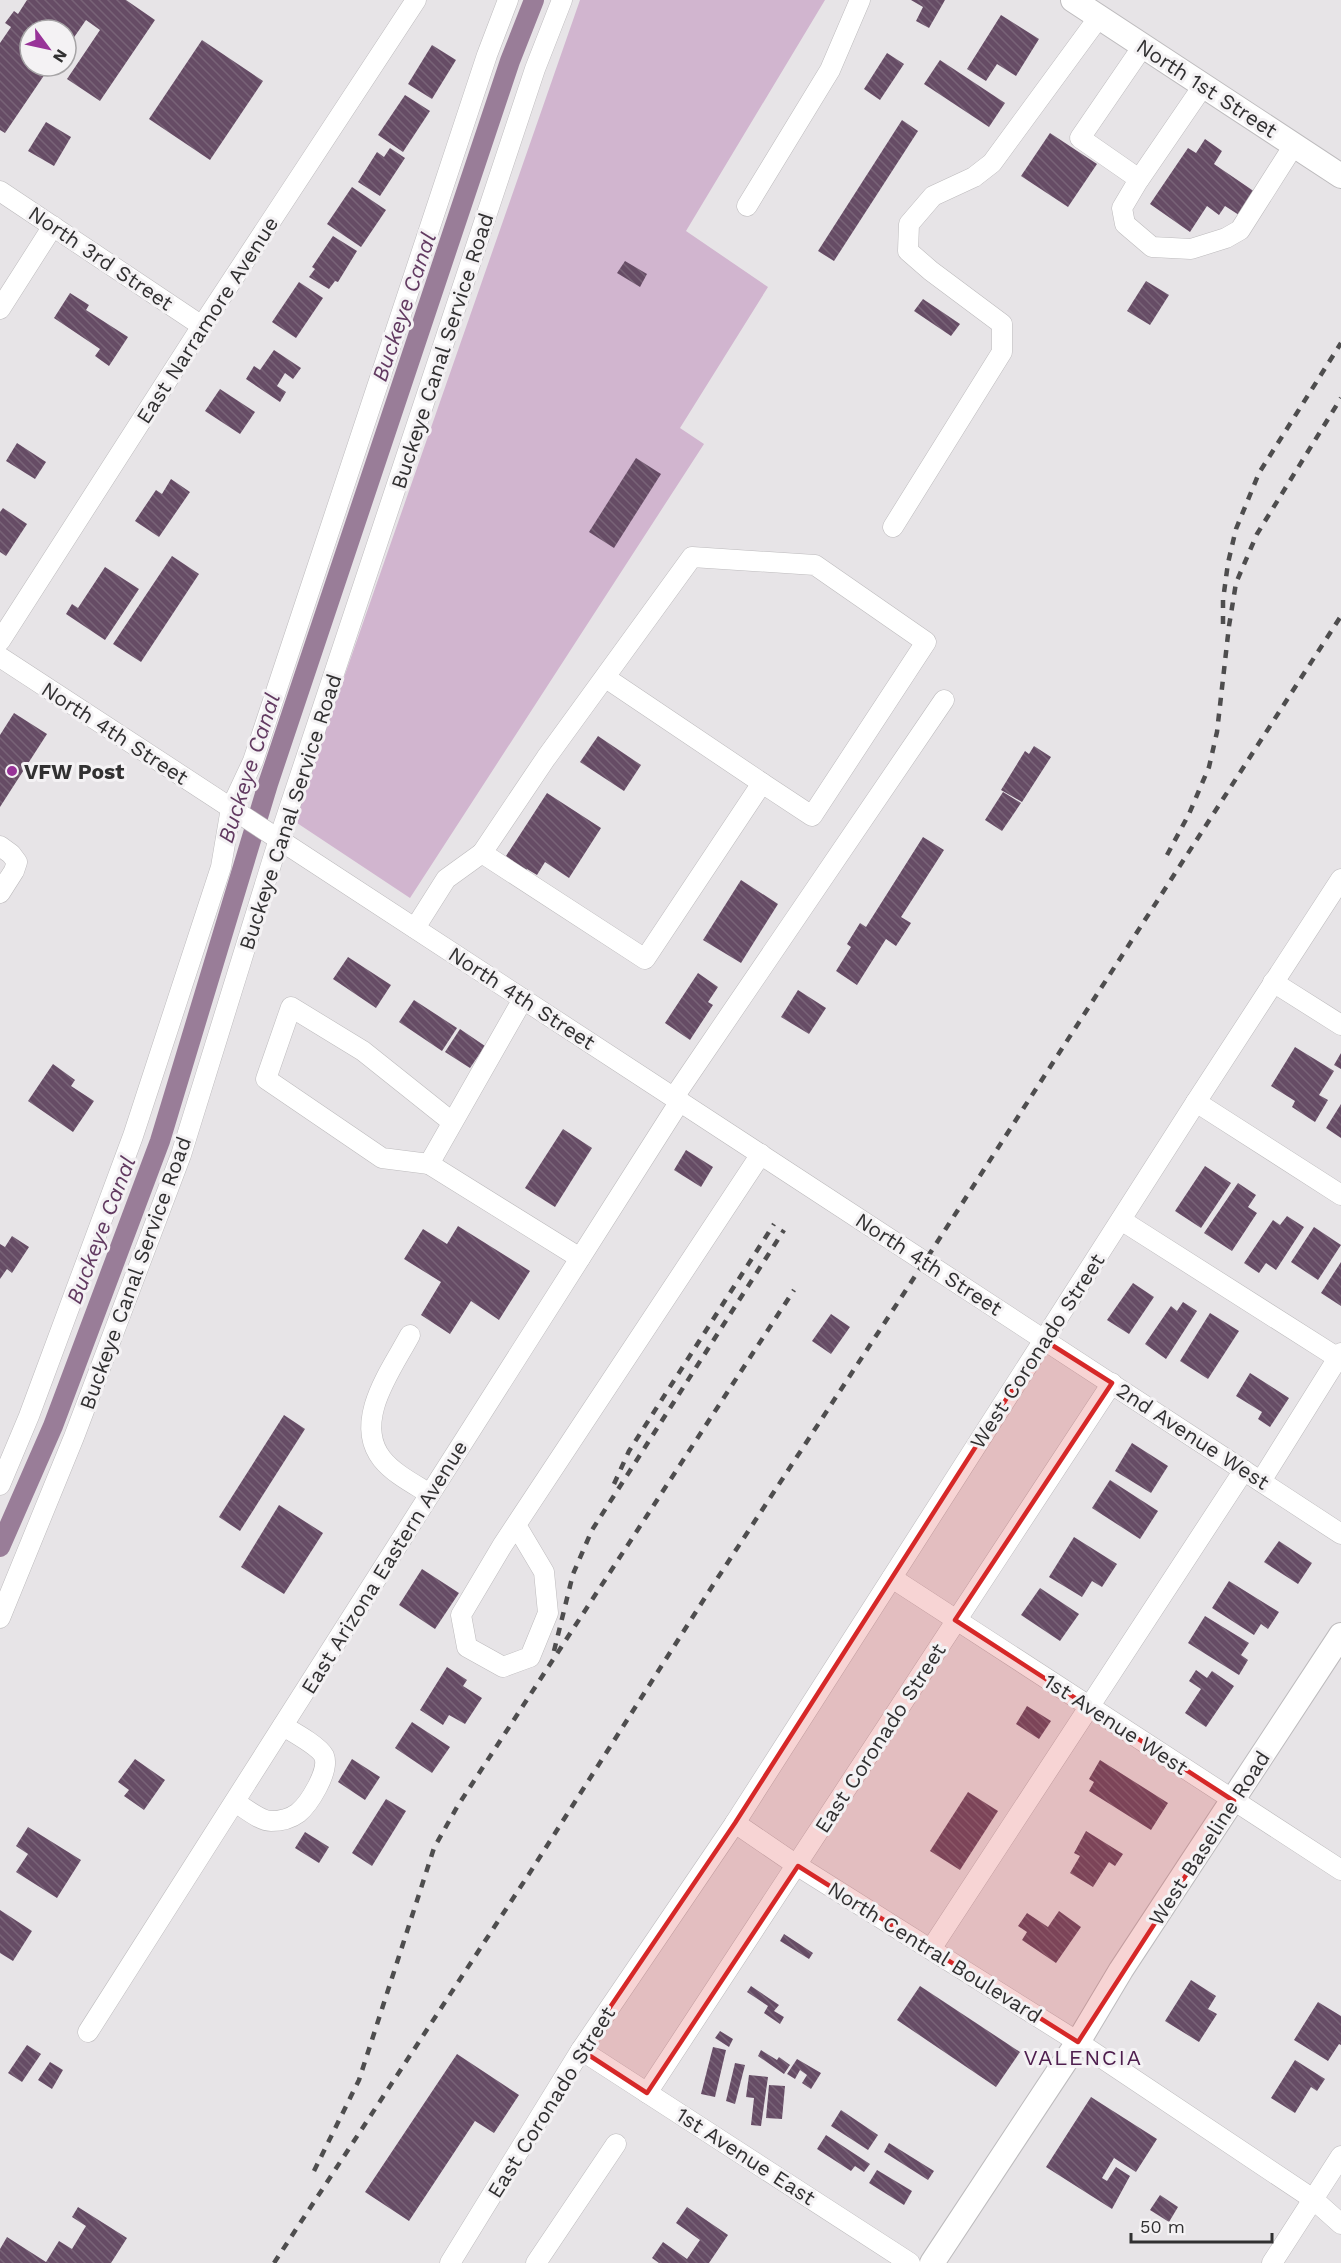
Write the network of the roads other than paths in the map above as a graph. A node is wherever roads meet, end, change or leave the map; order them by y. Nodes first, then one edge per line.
1 (508, 0) edge
2 (562, 0) edge
3 (860, 0) edge
4 (1073, 0) edge
5 (407, 3) edge
6 (1099, 17) junction
7 (1143, 46) junction
8 (1203, 86) junction
9 (1294, 146) junction
10 (1341, 176) edge
11 (1139, 179) junction
12 (0, 191) edge
13 (747, 206) dead end
14 (53, 226) junction
15 (0, 309) edge
16 (202, 326) junction
17 (893, 527) dead end
18 (0, 641) edge
19 (0, 657) edge
20 (606, 678) junction
21 (944, 700) dead end
22 (762, 783) junction
23 (235, 811) junction
24 (275, 837) junction
25 (0, 846) edge
26 (482, 854) junction
27 (1341, 879) edge
28 (0, 893) edge
29 (414, 928) junction
30 (1274, 982) junction
31 (523, 999) junction
32 (1341, 1025) edge
33 (677, 1099) junction
34 (1196, 1102) junction
35 (452, 1122) junction
36 (761, 1154) junction
37 (429, 1164) junction
38 (1341, 1195) edge
39 (1121, 1220) junction
40 (580, 1258) junction
41 (410, 1335) dead end
42 (1044, 1340) junction
43 (1340, 1355) edge
44 (1112, 1383) junction
45 (1252, 1476) junction
46 (0, 1485) edge
47 (430, 1494) junction
48 (516, 1525) junction
49 (1341, 1534) edge
50 (892, 1578) junction
51 (0, 1618) edge
52 (956, 1620) junction
53 (1341, 1635) edge
54 (1090, 1708) junction
55 (283, 1726) junction
56 (1234, 1801) junction
57 (235, 1802) junction
58 (735, 1823) junction
59 (798, 1866) junction
60 (1341, 1870) edge
61 (931, 1949) junction
62 (88, 2032) dead end
63 (1078, 2042) junction
64 (581, 2050) junction
65 (647, 2093) junction
66 (616, 2144) dead end
67 (1341, 2156) edge
68 (1313, 2199) junction
69 (1341, 2223) edge
70 (450, 2263) edge
71 (537, 2263) edge
72 (910, 2263) edge
73 (932, 2263) edge
74 (1272, 2263) edge

1 - 23 street
2 - 24 street, Buckeye Canal Service Road
3 - 13 street
4 - 6 main road, North 1st Street
5 - 16 street, East Narramore Avenue
6 - 7 main road, North 1st Street
6 - 17 street
7 - 8 main road, North 1st Street
7 - 11 street
8 - 9 main road, North 1st Street
8 - 11 street
9 - 10 main road, North 1st Street
9 - 11 street
12 - 14 street, North 3rd Street
14 - 15 street
14 - 16 street, North 3rd Street
16 - 18 street, East Narramore Avenue
19 - 23 street, North 4th Street
20 - 22 street
20 - 22 street
20 - 26 street
21 - 33 street, East Arizona Eastern Avenue
22 - 26 street
23 - 24 street, North 4th Street
23 - 46 street
24 - 29 street, North 4th Street
24 - 51 street, Buckeye Canal Service Road
25 - 28 street
26 - 29 street
27 - 30 street, West Coronado Street
29 - 31 street, North 4th Street
30 - 32 street
30 - 34 street, West Coronado Street
31 - 33 street, North 4th Street
31 - 35 street
33 - 36 street, North 4th Street
33 - 40 street, East Arizona Eastern Avenue
34 - 38 street
34 - 39 street, West Coronado Street
35 - 37 street
35 - 37 street
36 - 42 street, North 4th Street
36 - 48 street
37 - 40 street
39 - 42 street, West Coronado Street
39 - 43 street
40 - 47 street, East Arizona Eastern Avenue
41 - 47 street
42 - 44 street, 2nd Avenue West
42 - 50 street, West Coronado Street
43 - 45 street
44 - 45 street, 2nd Avenue West
44 - 52 street, East Coronado Street
45 - 49 street, 2nd Avenue West
45 - 54 street
47 - 55 street, East Arizona Eastern Avenue
48 - 48 street
50 - 52 street, 1st Avenue West
50 - 58 street, West Coronado Street
52 - 54 street, 1st Avenue West
52 - 59 street, East Coronado Street
53 - 56 main road, West Baseline Road
54 - 56 street, 1st Avenue West
54 - 61 street
55 - 57 street, East Arizona Eastern Avenue
55 - 57 street
56 - 60 street, 1st Avenue West
56 - 63 main road, West Baseline Road
57 - 62 street, East Arizona Eastern Avenue
58 - 59 street, North Central Boulevard
58 - 64 street, East Coronado Street
59 - 61 street, North Central Boulevard
59 - 65 street, East Coronado Street
61 - 63 street, North Central Boulevard
63 - 68 street, North Central Boulevard
63 - 73 main road, West Baseline Road
64 - 65 street, 1st Avenue East
64 - 70 street, East Coronado Street
65 - 72 street, 1st Avenue East
66 - 71 street
67 - 68 street
68 - 69 street, North Central Boulevard
68 - 74 street

